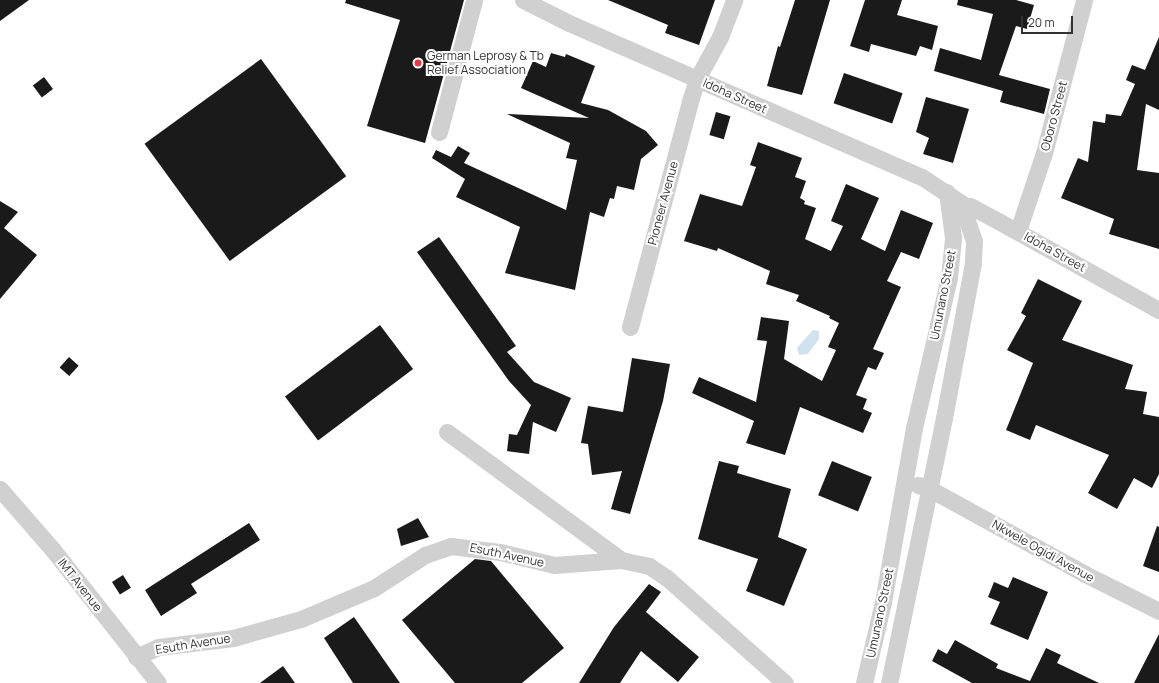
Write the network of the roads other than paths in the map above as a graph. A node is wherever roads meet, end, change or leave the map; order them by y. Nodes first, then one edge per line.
1 (474, 0) edge
2 (522, 0) edge
3 (734, 0) edge
4 (1084, 0) edge
5 (697, 79) junction
6 (439, 132) dead end
7 (952, 200) junction
8 (1018, 231) junction
9 (1159, 310) edge
10 (630, 327) dead end
11 (447, 432) dead end
12 (906, 482) junction
13 (928, 488) junction
14 (0, 489) edge
15 (621, 560) junction
16 (1159, 611) edge
17 (136, 657) junction
18 (158, 683) edge
19 (785, 683) edge
20 (864, 683) edge
21 (889, 683) edge

1 - 6 street
2 - 5 street, Idoha Street
3 - 5 street, Pioneer Avenue
4 - 8 street, Oboro Street
5 - 7 street, Idoha Street
5 - 10 street, Pioneer Avenue
7 - 8 street, Idoha Street
7 - 12 street, Umunano Street
7 - 13 street, Umunano Street
8 - 9 street, Idoha Street
11 - 15 street
12 - 13 street, Nkwele Ogidi Avenue
12 - 20 street, Umunano Street
13 - 16 street, Nkwele Ogidi Avenue
13 - 21 street, Umunano Street
14 - 17 street, IMT Avenue
15 - 17 street, Esuth Avenue
15 - 19 street, Esuth Avenue
17 - 18 street, IMT Avenue

